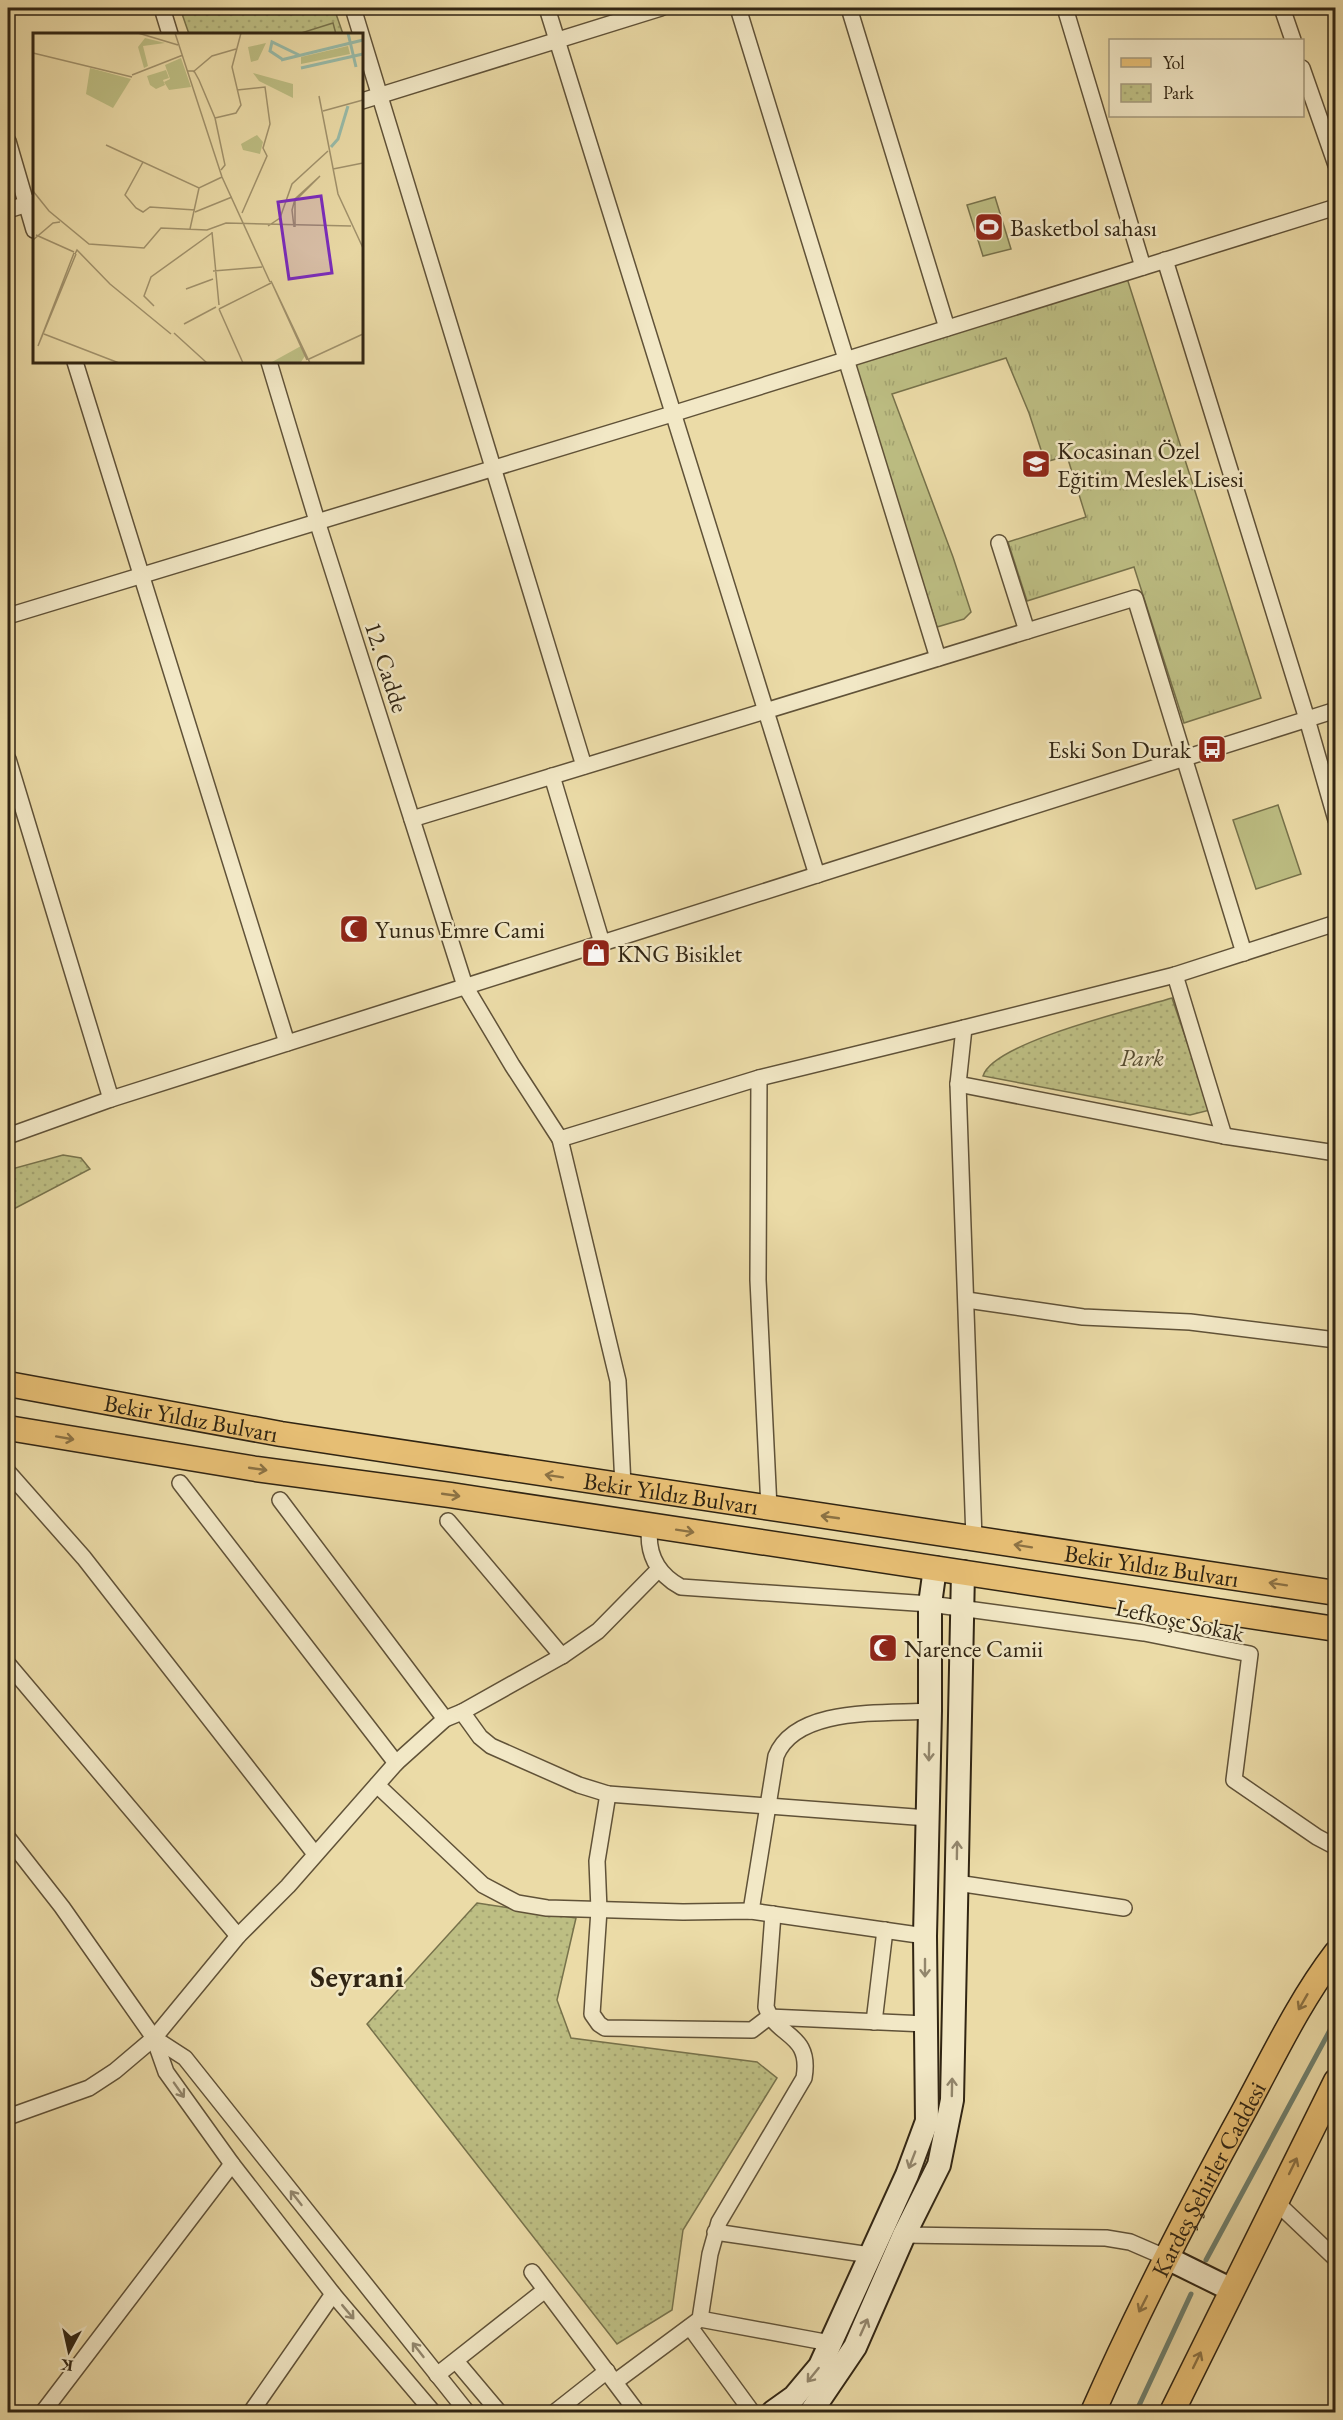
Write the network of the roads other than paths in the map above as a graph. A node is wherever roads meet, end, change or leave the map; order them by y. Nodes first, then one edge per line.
1 (162, 8) edge
2 (353, 8) edge
3 (547, 8) edge
4 (661, 8) edge
5 (738, 8) edge
6 (849, 8) edge
7 (1065, 8) edge
8 (1282, 8) edge
9 (170, 33) edge
10 (361, 33) edge
11 (1293, 39) edge
12 (363, 40) edge
13 (557, 40) junction
14 (1304, 74) edge
15 (380, 95) junction
16 (363, 101) edge
17 (8, 141) edge
18 (1335, 165) edge
19 (30, 203) edge
20 (1335, 207) edge
21 (8, 210) edge
22 (33, 223) edge
23 (1165, 260) junction
24 (1143, 267) junction
25 (947, 328) junction
26 (847, 359) junction
27 (75, 363) edge
28 (269, 363) edge
29 (672, 414) junction
30 (494, 468) junction
31 (317, 521) junction
32 (999, 543) dead end
33 (141, 575) junction
34 (8, 616) edge
35 (1027, 631) junction
36 (938, 658) junction
37 (1335, 710) edge
38 (765, 711) junction
39 (1307, 719) junction
40 (1185, 758) junction
41 (8, 759) edge
42 (584, 766) junction
43 (552, 776) junction
44 (412, 819) junction
45 (1335, 820) edge
46 (817, 875) junction
47 (1335, 922) edge
48 (602, 943) junction
49 (1244, 953) junction
50 (1175, 975) junction
51 (465, 986) junction
52 (964, 1028) junction
53 (287, 1043) junction
54 (759, 1078) junction
55 (958, 1084) junction
56 (111, 1098) junction
57 (8, 1136) edge
58 (1224, 1137) junction
59 (561, 1139) junction
60 (1335, 1153) edge
61 (967, 1300) junction
62 (1335, 1340) edge
63 (8, 1384) edge
64 (8, 1428) edge
65 (8, 1472) edge
66 (180, 1484) dead end
67 (623, 1486) junction
68 (280, 1500) dead end
69 (769, 1508) junction
70 (448, 1521) dead end
71 (650, 1525) junction
72 (974, 1539) junction
73 (935, 1568) junction
74 (658, 1569) junction
75 (963, 1572) junction
76 (1335, 1593) edge
77 (930, 1604) junction
78 (962, 1608) junction
79 (1335, 1629) edge
80 (562, 1656) junction
81 (8, 1664) edge
82 (930, 1711) junction
83 (462, 1712) junction
84 (445, 1719) junction
85 (396, 1763) junction
86 (377, 1785) junction
87 (608, 1794) junction
88 (768, 1806) junction
89 (928, 1818) junction
90 (8, 1838) edge
91 (1335, 1847) edge
92 (315, 1854) junction
93 (957, 1883) junction
94 (1124, 1908) dead end
95 (599, 1910) junction
96 (751, 1911) junction
97 (773, 1914) junction
98 (885, 1930) junction
99 (925, 1935) junction
100 (238, 1936) junction
101 (1335, 1953) edge
102 (769, 2017) junction
103 (874, 2022) junction
104 (926, 2025) junction
105 (154, 2038) junction
106 (1335, 2081) edge
107 (8, 2116) edge
108 (232, 2164) junction
109 (1276, 2202) junction
110 (715, 2232) junction
111 (904, 2235) junction
112 (870, 2255) junction
113 (1167, 2258) junction
114 (1335, 2259) edge
115 (532, 2272) dead end
116 (545, 2290) junction
117 (1232, 2290) junction
118 (333, 2294) junction
119 (695, 2323) junction
120 (830, 2343) junction
121 (456, 2361) junction
122 (437, 2375) junction
123 (611, 2376) junction
124 (43, 2412) edge
125 (251, 2412) edge
126 (433, 2412) edge
127 (467, 2412) edge
128 (499, 2412) edge
129 (555, 2412) edge
130 (637, 2412) edge
131 (752, 2412) edge
132 (773, 2412) edge
133 (812, 2412) edge
134 (1093, 2412) edge
135 (1172, 2412) edge

1 - 9 street
2 - 10 street
3 - 13 street
4 - 13 street
5 - 26 street
6 - 25 street
7 - 24 street
8 - 11 street
12 - 15 street
13 - 15 street
13 - 29 street
14 - 18 street
15 - 16 street
15 - 30 street
17 - 19 street
19 - 21 street
19 - 22 street
20 - 23 street
23 - 24 street
23 - 39 street
24 - 25 street
25 - 26 street
26 - 29 street
26 - 36 street
27 - 33 street
28 - 31 street, 12. Cadde
29 - 30 street
29 - 38 street
30 - 31 street
30 - 42 street
31 - 33 street
31 - 44 street, 12. Cadde
32 - 35 street
33 - 34 street
33 - 53 street
35 - 36 street
35 - 40 street
36 - 38 street
37 - 39 street
38 - 42 street
38 - 46 street
39 - 40 street
39 - 45 street
40 - 46 street
40 - 49 street
41 - 56 street
42 - 43 street
43 - 44 street
43 - 48 street
44 - 51 street, 12. Cadde
46 - 48 street
47 - 49 street
48 - 51 street
49 - 50 street
50 - 52 street
50 - 58 street
51 - 53 street
51 - 59 street, 12. Cadde
52 - 54 street
52 - 55 street
53 - 56 street
54 - 59 street
54 - 69 street
55 - 58 street
55 - 61 street
56 - 57 street
58 - 60 street
59 - 67 street
61 - 62 street
61 - 72 street
67 -> 63 main road, Bekir Yıldız Bulvarı
64 -> 71 main road, Bekir Yıldız Bulvarı
65 - 92 street
66 - 85 street
67 - 69 main road, Bekir Yıldız Bulvarı
68 - 84 street
72 -> 69 main road, Bekir Yıldız Bulvarı
70 - 80 street
71 -> 73 main road, Bekir Yıldız Bulvarı
71 - 74 street
76 -> 72 main road, Bekir Yıldız Bulvarı
73 - 75 main road, Bekir Yıldız Bulvarı
73 - 77 street
74 - 77 street, Lefkoşe Sokak
74 - 80 street
75 - 78 street
75 - 79 main road, Bekir Yıldız Bulvarı
77 - 78 street, Lefkoşe Sokak
77 - 82 street
78 - 91 street, Lefkoşe Sokak
93 -> 78 street
80 - 83 street
81 - 100 street
82 - 88 street
82 -> 89 street
83 - 84 street
83 - 87 street
84 - 85 street
85 - 86 street
86 - 92 street
86 - 95 street
87 - 88 street
87 - 95 street
88 - 89 street
88 - 96 street
89 - 99 street
90 - 105 street
92 - 100 street
93 - 94 street
111 -> 93 street
95 - 96 street
95 - 102 street
96 - 97 street
97 - 98 street
97 - 102 street
98 - 99 street
98 - 103 street
99 -> 104 street
100 - 105 street
101 -> 113 main road, Kardeş Şehirler Caddesi
102 - 103 street
102 - 110 street
103 - 104 street
104 -> 112 street
105 - 107 street
105 -> 108 street
122 -> 105 street
109 -> 106 main road
108 - 118 street
108 - 124 street
109 - 114 street
109 - 117 main road
110 - 112 street
110 - 119 street
111 - 113 street
133 -> 111 street
112 - 120 street
113 - 117 street
113 -> 134 main road, Kardeş Şehirler Caddesi
115 - 116 street
116 - 121 street
116 - 123 street
135 -> 117 main road
118 - 125 street
118 -> 126 street
119 - 120 street
119 - 123 street
119 - 131 street
120 -> 132 street
121 - 122 street
121 - 128 street
122 - 127 street
123 - 129 street
123 - 130 street

